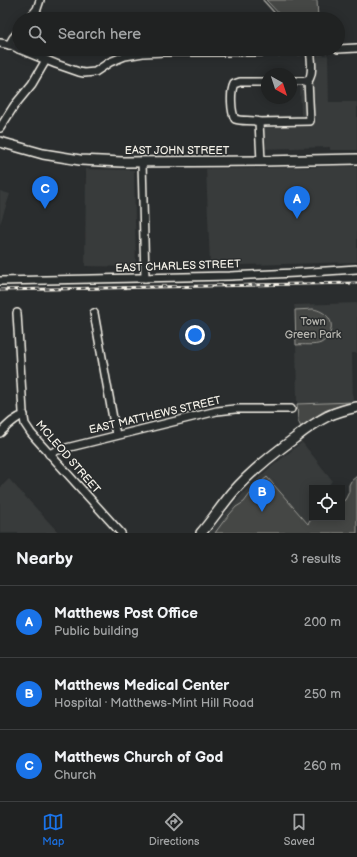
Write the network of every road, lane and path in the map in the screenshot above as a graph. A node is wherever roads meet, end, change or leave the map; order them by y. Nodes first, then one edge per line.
1 (40, 0) edge
2 (35, 12) edge
3 (12, 40) edge
4 (0, 43) edge
5 (9, 45) junction
6 (12, 46) edge
7 (357, 48) edge
8 (345, 49) edge
9 (36, 56) edge
10 (125, 56) edge
11 (310, 56) edge
12 (46, 60) junction
13 (297, 81) edge
14 (308, 81) junction
15 (261, 82) edge
16 (259, 122) junction
17 (0, 128) edge
18 (0, 142) edge
19 (357, 159) edge
20 (261, 161) junction
21 (142, 162) junction
22 (357, 269) edge
23 (145, 278) junction
24 (0, 281) edge
25 (94, 312) dead end
26 (17, 314) dead end
27 (357, 408) edge
28 (291, 409) dead end
29 (24, 415) junction
30 (0, 433) edge
31 (116, 435) junction
32 (49, 454) junction
33 (121, 533) edge
34 (201, 533) edge

1 - 2 street
3 - 5 street
4 - 5 street
5 - 6 street
7 - 8 street
9 - 12 street
10 - 12 street
11 - 14 street
12 - 17 street
13 - 14 street
14 - 16 street
15 - 16 street
16 - 20 street
18 - 21 main road, EAST JOHN STREET
19 - 20 main road, EAST JOHN STREET
20 - 21 main road, EAST JOHN STREET
21 - 23 street
22 - 23 street, EAST CHARLES STREET
23 - 24 street, EAST CHARLES STREET
25 - 31 street
26 - 29 street, MCLEOD STREET
27 - 34 main road
28 - 31 street, EAST MATTHEWS STREET
29 - 30 street
29 - 32 street, MCLEOD STREET
31 - 32 street, EAST MATTHEWS STREET
32 - 33 street, MCLEOD STREET

